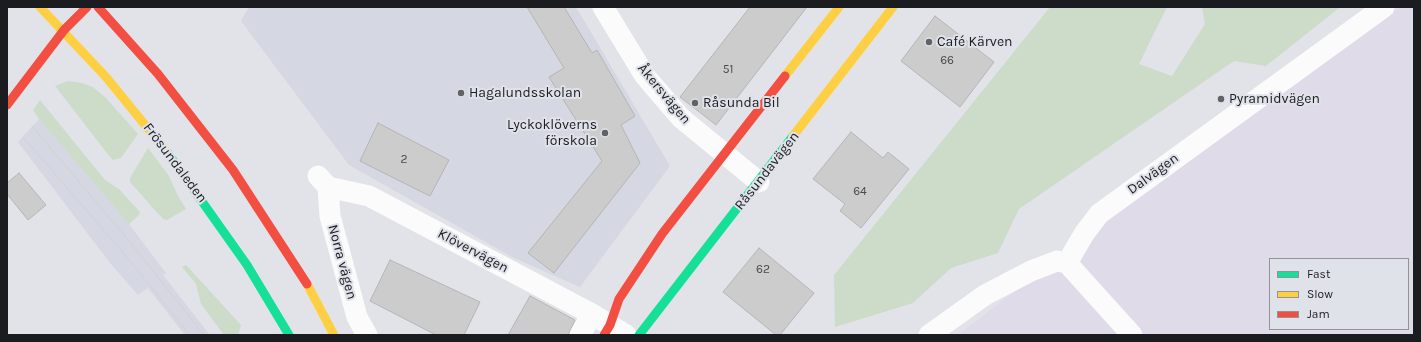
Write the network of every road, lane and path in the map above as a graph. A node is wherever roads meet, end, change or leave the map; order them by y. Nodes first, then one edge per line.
1 (40, 7) edge
2 (87, 7) edge
3 (98, 7) edge
4 (603, 7) edge
5 (839, 7) edge
6 (893, 7) edge
7 (1384, 7) edge
8 (64, 30) junction
9 (7, 105) edge
10 (724, 154) junction
11 (323, 181) joint
12 (759, 182) junction
13 (1067, 263) junction
14 (592, 314) junction
15 (613, 332) edge
16 (290, 335) edge
17 (334, 335) edge
18 (367, 335) edge
19 (580, 335) edge
20 (639, 335) edge
21 (929, 335) edge
22 (1132, 335) edge

1 - 8 street, Frösundaleden
2 - 8 street
3 - 17 street
4 - 10 street, Åkersvägen
5 - 10 street
6 - 12 street, Råsundavägen
7 - 13 street, Dalvägen
8 - 9 street
8 - 16 street, Frösundaleden
10 - 12 street, Åkersvägen
10 - 15 street
11 - 14 street, Klövervägen
11 - 18 street, Norra vägen
12 - 20 street, Råsundavägen
13 - 21 street
13 - 22 street
14 - 15 street, Klövervägen
14 - 19 street

